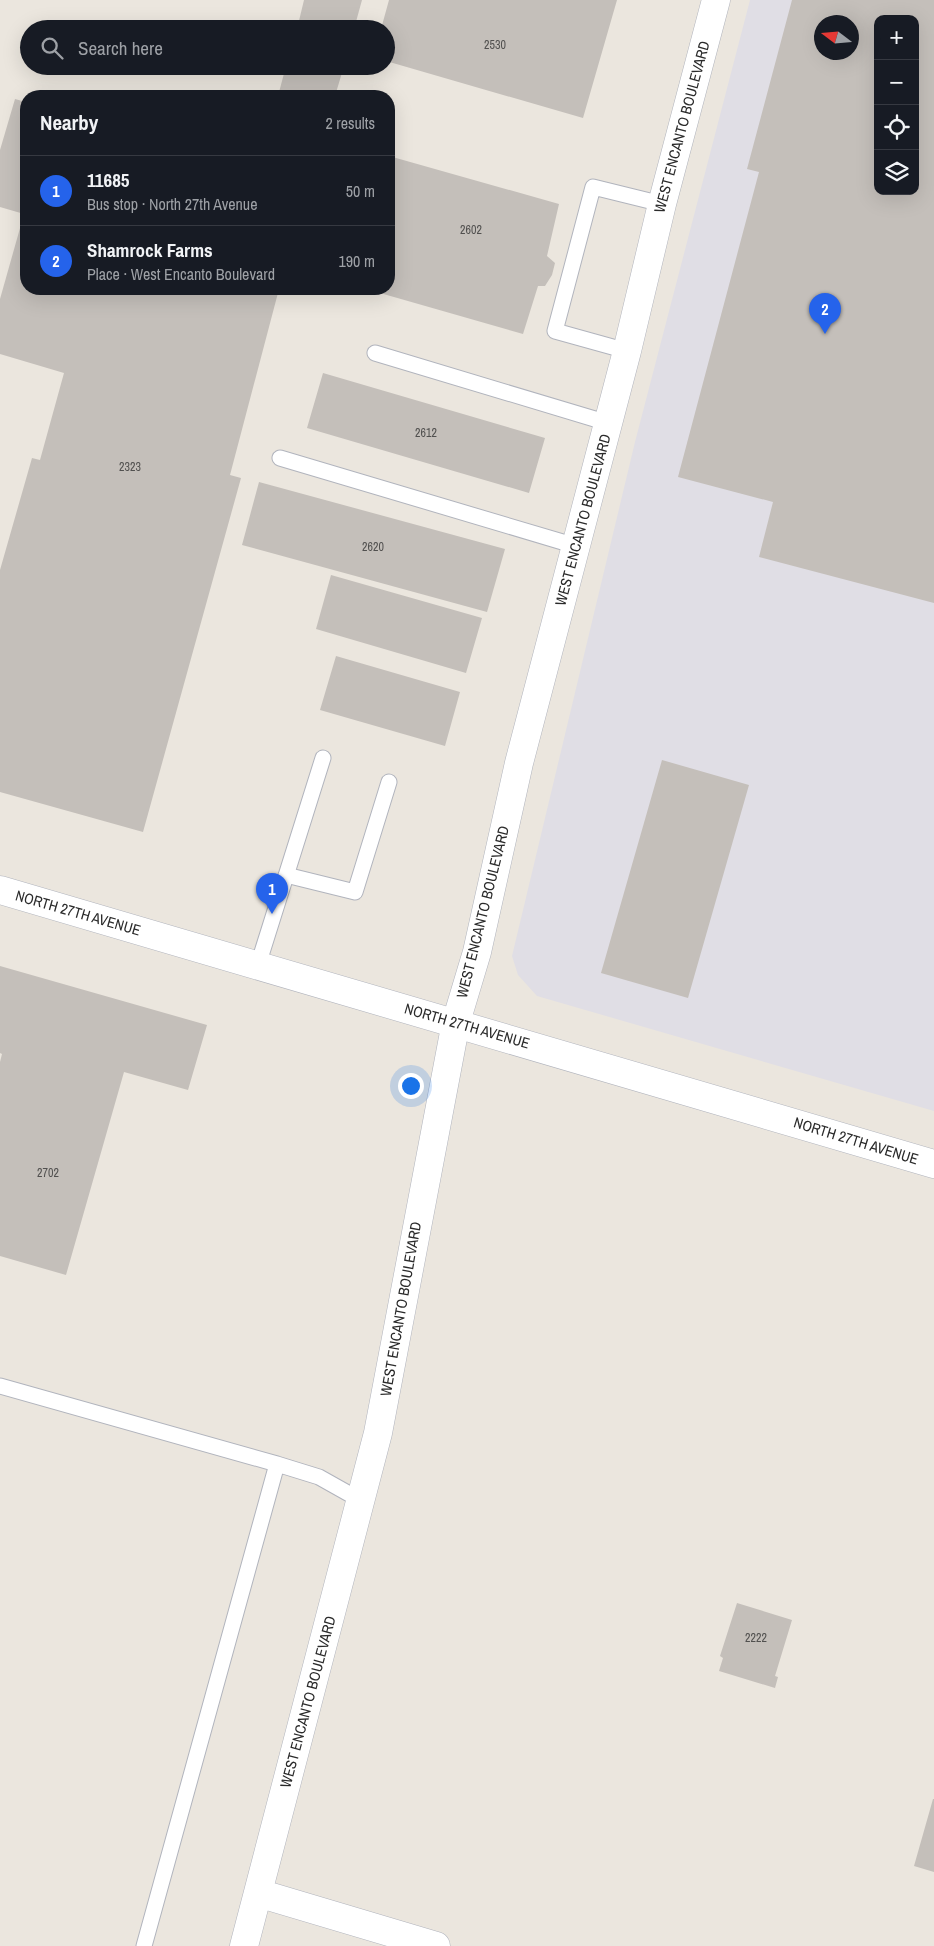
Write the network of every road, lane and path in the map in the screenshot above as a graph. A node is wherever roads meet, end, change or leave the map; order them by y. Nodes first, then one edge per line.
1 (716, 0) edge
2 (662, 204) junction
3 (627, 351) junction
4 (376, 353) dead end
5 (608, 423) junction
6 (280, 458) dead end
7 (576, 546) junction
8 (323, 758) dead end
9 (389, 782) dead end
10 (286, 875) junction
11 (0, 890) edge
12 (258, 965) junction
13 (456, 1022) junction
14 (934, 1164) edge
15 (0, 1386) edge
16 (277, 1464) junction
17 (360, 1500) junction
18 (258, 1893) junction
19 (144, 1946) edge
20 (244, 1946) edge
21 (436, 1946) edge

1 - 2 street, WEST ENCANTO BOULEVARD
2 - 3 street, WEST ENCANTO BOULEVARD
2 - 3 lane
3 - 5 street, WEST ENCANTO BOULEVARD
4 - 5 lane
5 - 7 street, WEST ENCANTO BOULEVARD
6 - 7 lane
7 - 13 street, WEST ENCANTO BOULEVARD
8 - 10 lane
9 - 10 lane
10 - 12 lane
11 - 12 street, NORTH 27TH AVENUE
12 - 13 street, NORTH 27TH AVENUE
13 - 14 street, NORTH 27TH AVENUE
13 - 17 street, WEST ENCANTO BOULEVARD
15 - 16 lane
16 - 17 lane
16 - 19 lane
17 - 18 street, WEST ENCANTO BOULEVARD
18 - 20 street, WEST ENCANTO BOULEVARD
18 - 21 street

